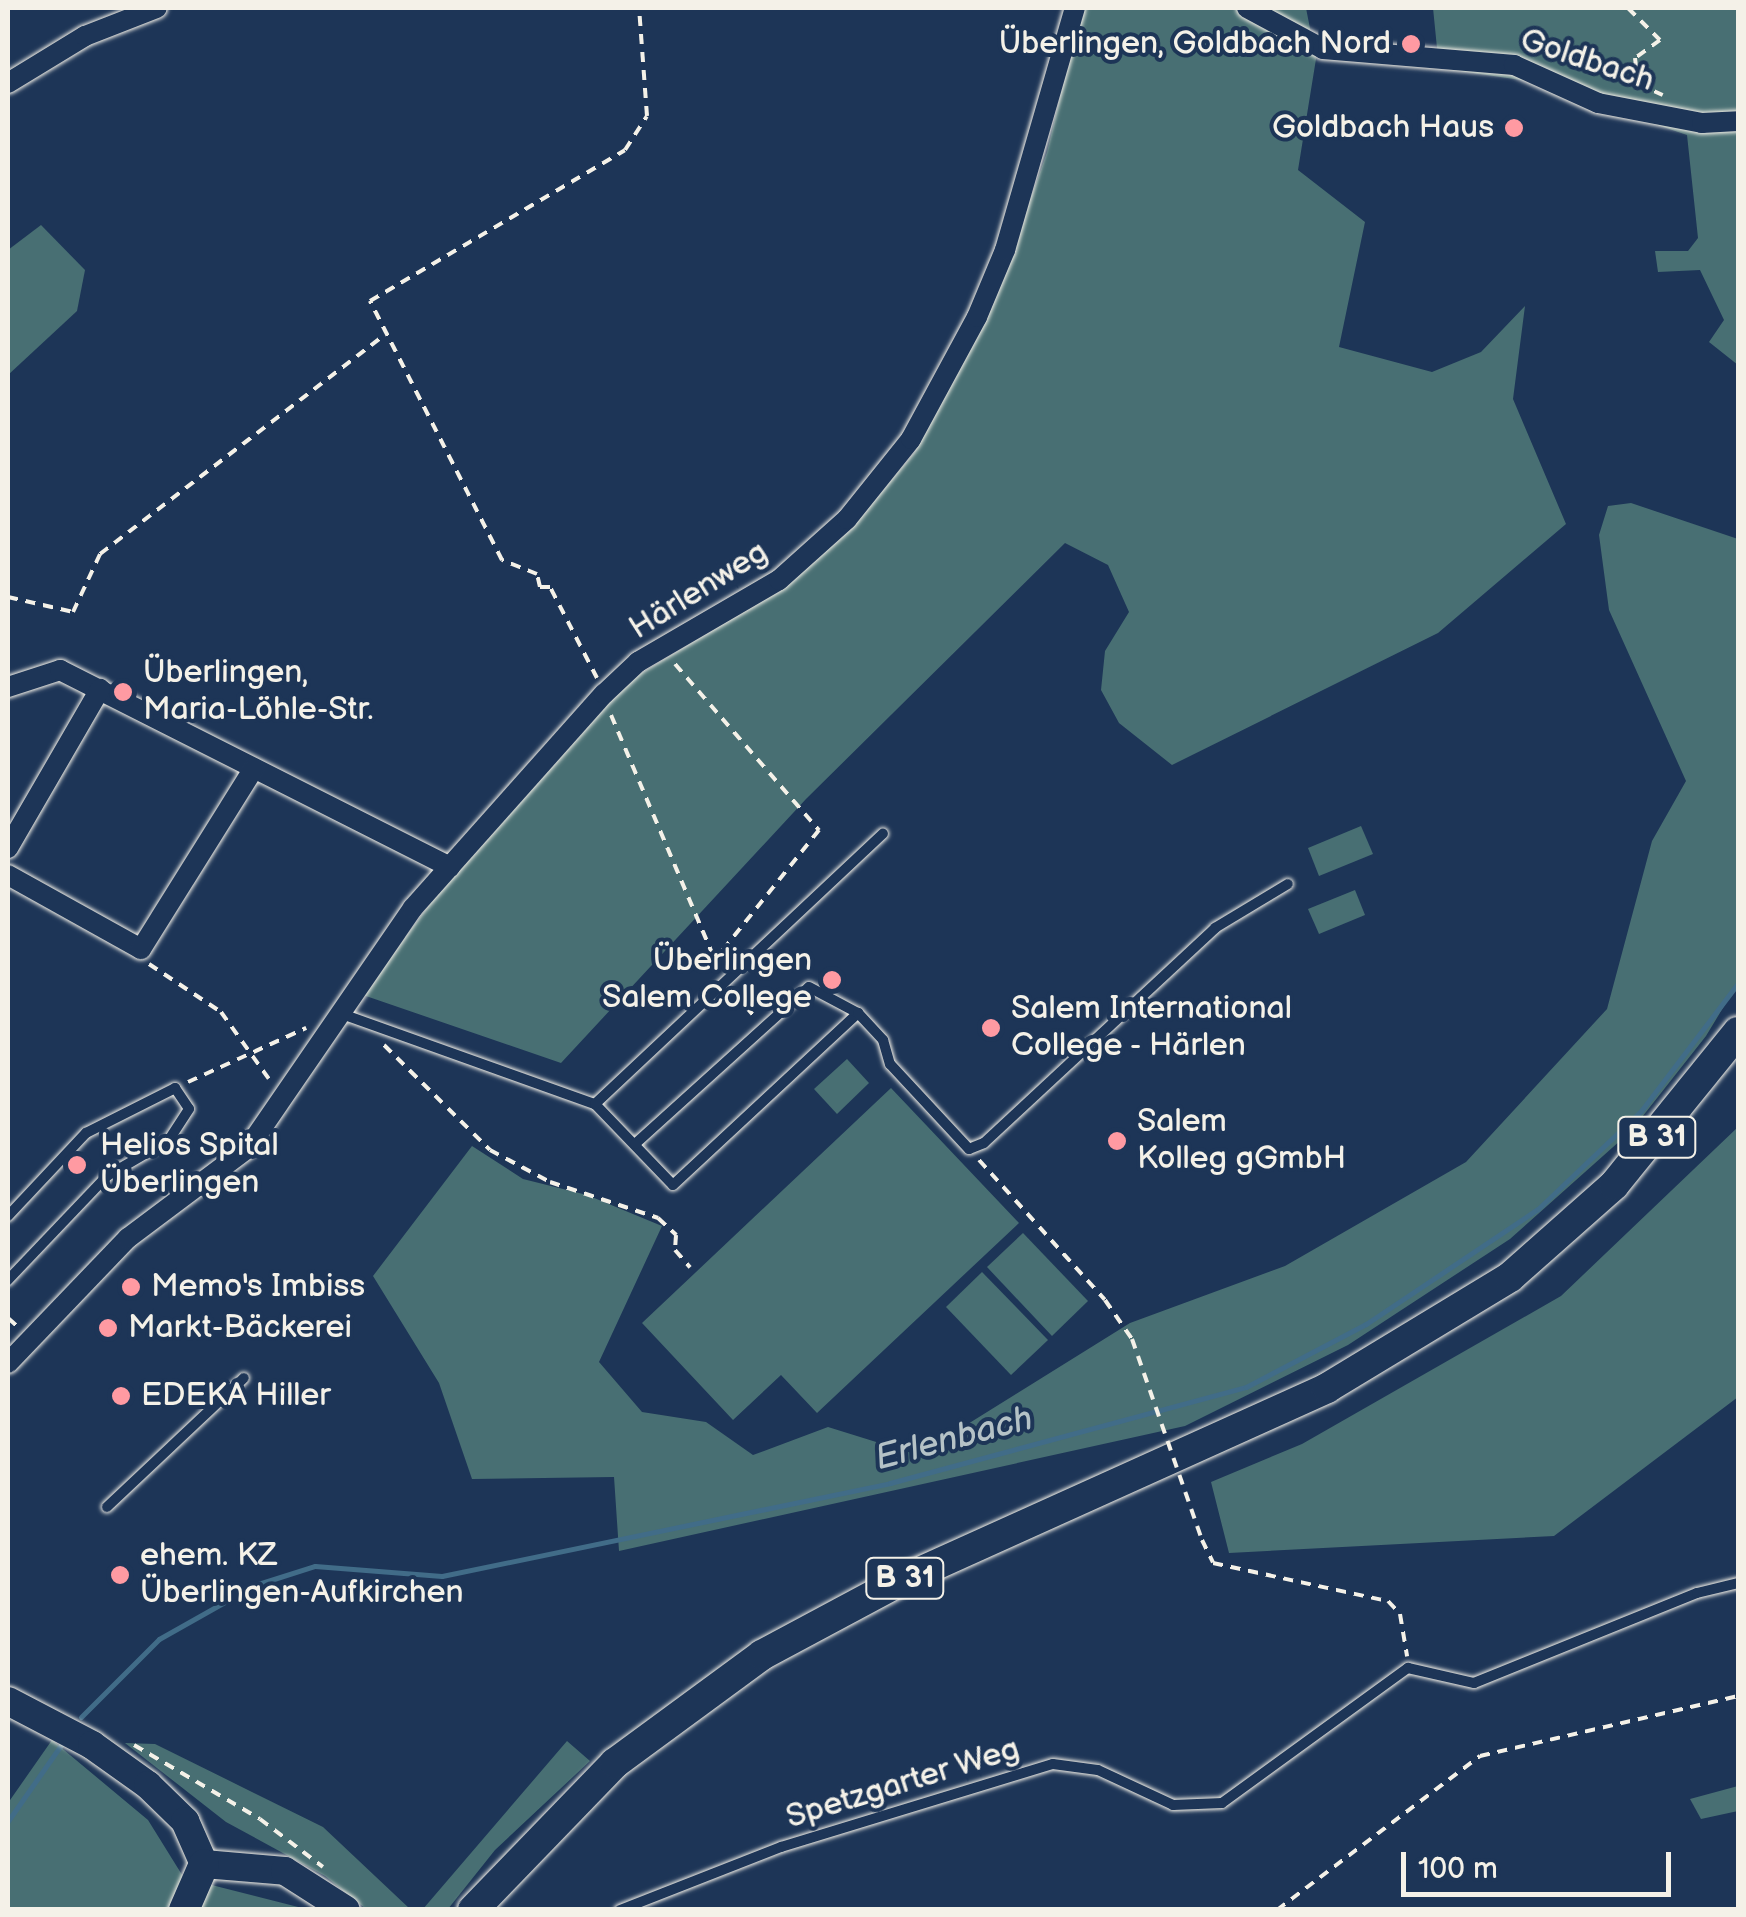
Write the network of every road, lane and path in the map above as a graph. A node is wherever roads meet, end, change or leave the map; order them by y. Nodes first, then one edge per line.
1 (157, 8) edge
2 (639, 8) edge
3 (1075, 8) edge
4 (1247, 8) edge
5 (1628, 8) edge
6 (8, 83) edge
7 (1673, 100) dead end
8 (1738, 121) edge
9 (387, 333) junction
10 (8, 597) edge
11 (662, 649) junction
12 (8, 687) edge
13 (100, 689) junction
14 (604, 694) junction
15 (254, 768) junction
16 (883, 834) dead end
17 (8, 848) edge
18 (450, 867) junction
19 (8, 876) edge
20 (1288, 884) dead end
21 (142, 949) junction
22 (715, 960) junction
23 (724, 982) junction
24 (338, 1013) junction
25 (858, 1013) junction
26 (376, 1027) junction
27 (764, 1027) junction
28 (1738, 1032) edge
29 (246, 1056) junction
30 (269, 1079) dead end
31 (175, 1088) junction
32 (595, 1104) junction
33 (635, 1144) junction
34 (968, 1149) junction
35 (8, 1214) edge
36 (690, 1267) dead end
37 (8, 1280) edge
38 (8, 1318) edge
39 (15, 1324) dead end
40 (8, 1363) edge
41 (244, 1378) dead end
42 (107, 1507) dead end
43 (1738, 1583) edge
44 (1408, 1668) junction
45 (1738, 1696) edge
46 (8, 1701) edge
47 (128, 1742) dead end
48 (204, 1864) junction
49 (334, 1876) dead end
50 (184, 1910) edge
51 (346, 1910) edge
52 (474, 1910) edge
53 (620, 1910) edge
54 (1278, 1910) edge

1 - 6 street
2 - 9 path
3 - 11 street, Härlenweg
4 - 8 street, Goldbach
5 - 7 path
9 - 10 path
9 - 14 path
11 - 14 street, Härlenweg
11 - 22 path
12 - 13 street
13 - 15 street
13 - 17 street
14 - 18 street, Härlenweg
14 - 22 path
15 - 18 street
15 - 21 street
16 - 23 lane
18 - 24 street, Härlenweg
19 - 21 street
20 - 34 lane
21 - 29 path
22 - 23 path
23 - 27 path
23 - 32 lane
24 - 26 lane
24 - 29 path
24 - 40 street, Härlenweg
25 - 27 lane
25 - 33 lane
25 - 34 lane
26 - 32 lane
26 - 36 path
27 - 33 lane
28 - 52 main road, B 31
29 - 30 path
29 - 31 path
31 - 35 lane
31 - 37 lane
32 - 33 lane
34 - 44 path, bridge
38 - 39 path
41 - 42 lane
43 - 44 lane
44 - 53 lane, Spetzgarter Weg
45 - 54 path
46 - 48 street
47 - 49 path
48 - 50 main road
48 - 51 street

